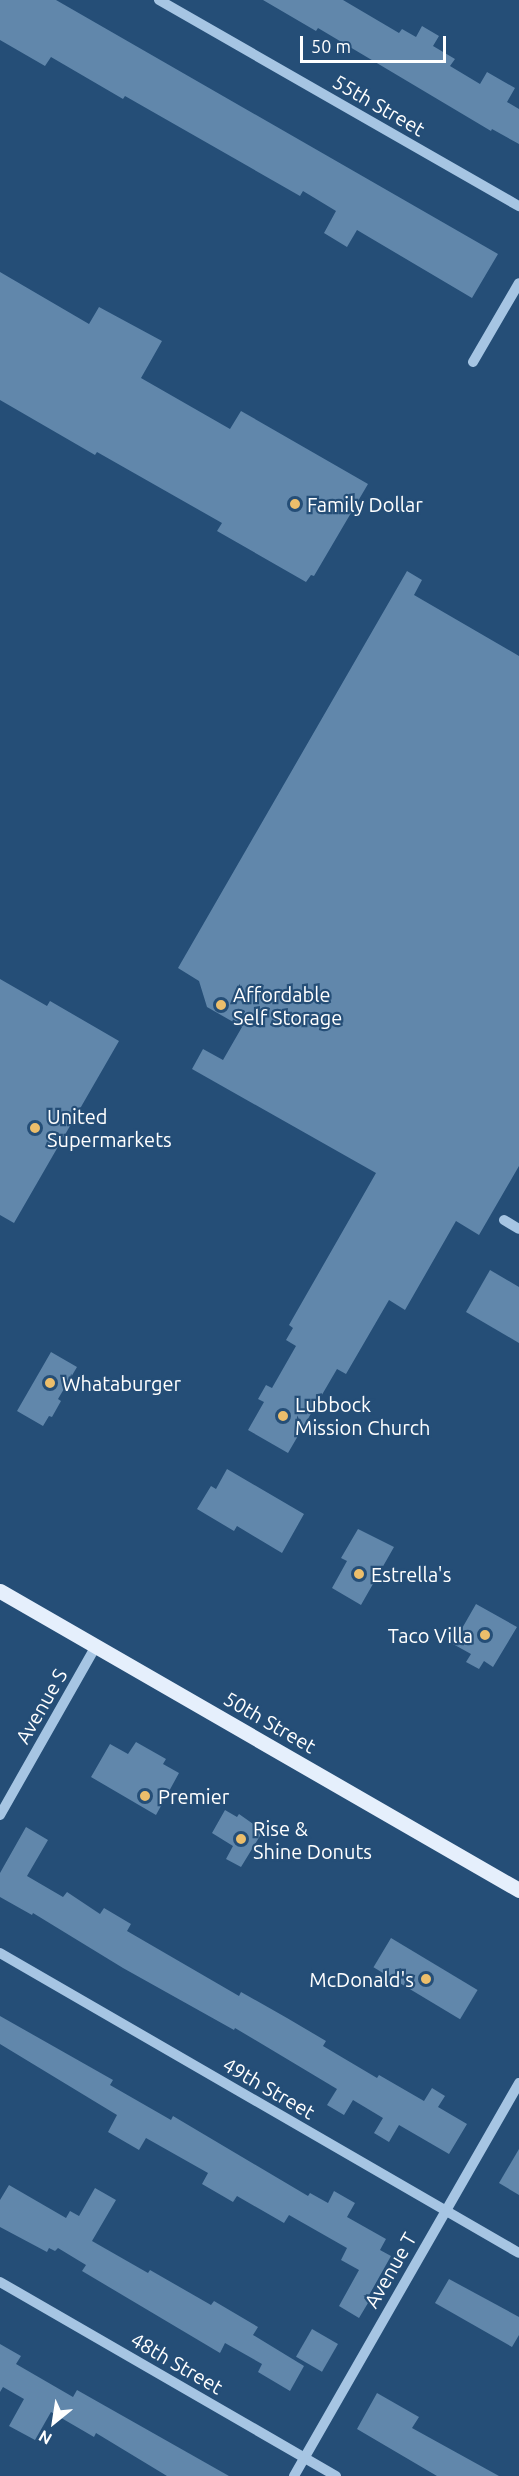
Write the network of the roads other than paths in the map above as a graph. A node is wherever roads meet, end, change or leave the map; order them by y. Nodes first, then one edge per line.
1 (159, 0) edge
2 (519, 206) edge
3 (519, 283) edge
4 (473, 362) dead end
5 (504, 1220) dead end
6 (519, 1229) edge
7 (0, 1591) edge
8 (96, 1646) junction
9 (0, 1815) edge
10 (519, 1890) edge
11 (0, 1953) edge
12 (519, 2083) edge
13 (446, 2211) junction
14 (519, 2253) edge
15 (0, 2282) edge
16 (304, 2458) junction
17 (294, 2476) edge
18 (336, 2476) edge

1 - 2 street, 55th Street
3 - 4 street
5 - 6 street
7 - 8 main road, 50th Street
8 - 9 street, Avenue S
8 - 10 main road, 50th Street
11 - 13 street, 49th Street
12 - 13 street, Avenue T
13 - 14 street, 49th Street
13 - 16 street, Avenue T
15 - 16 street, 48th Street
16 - 17 street, Avenue T
16 - 18 street, 48th Street

